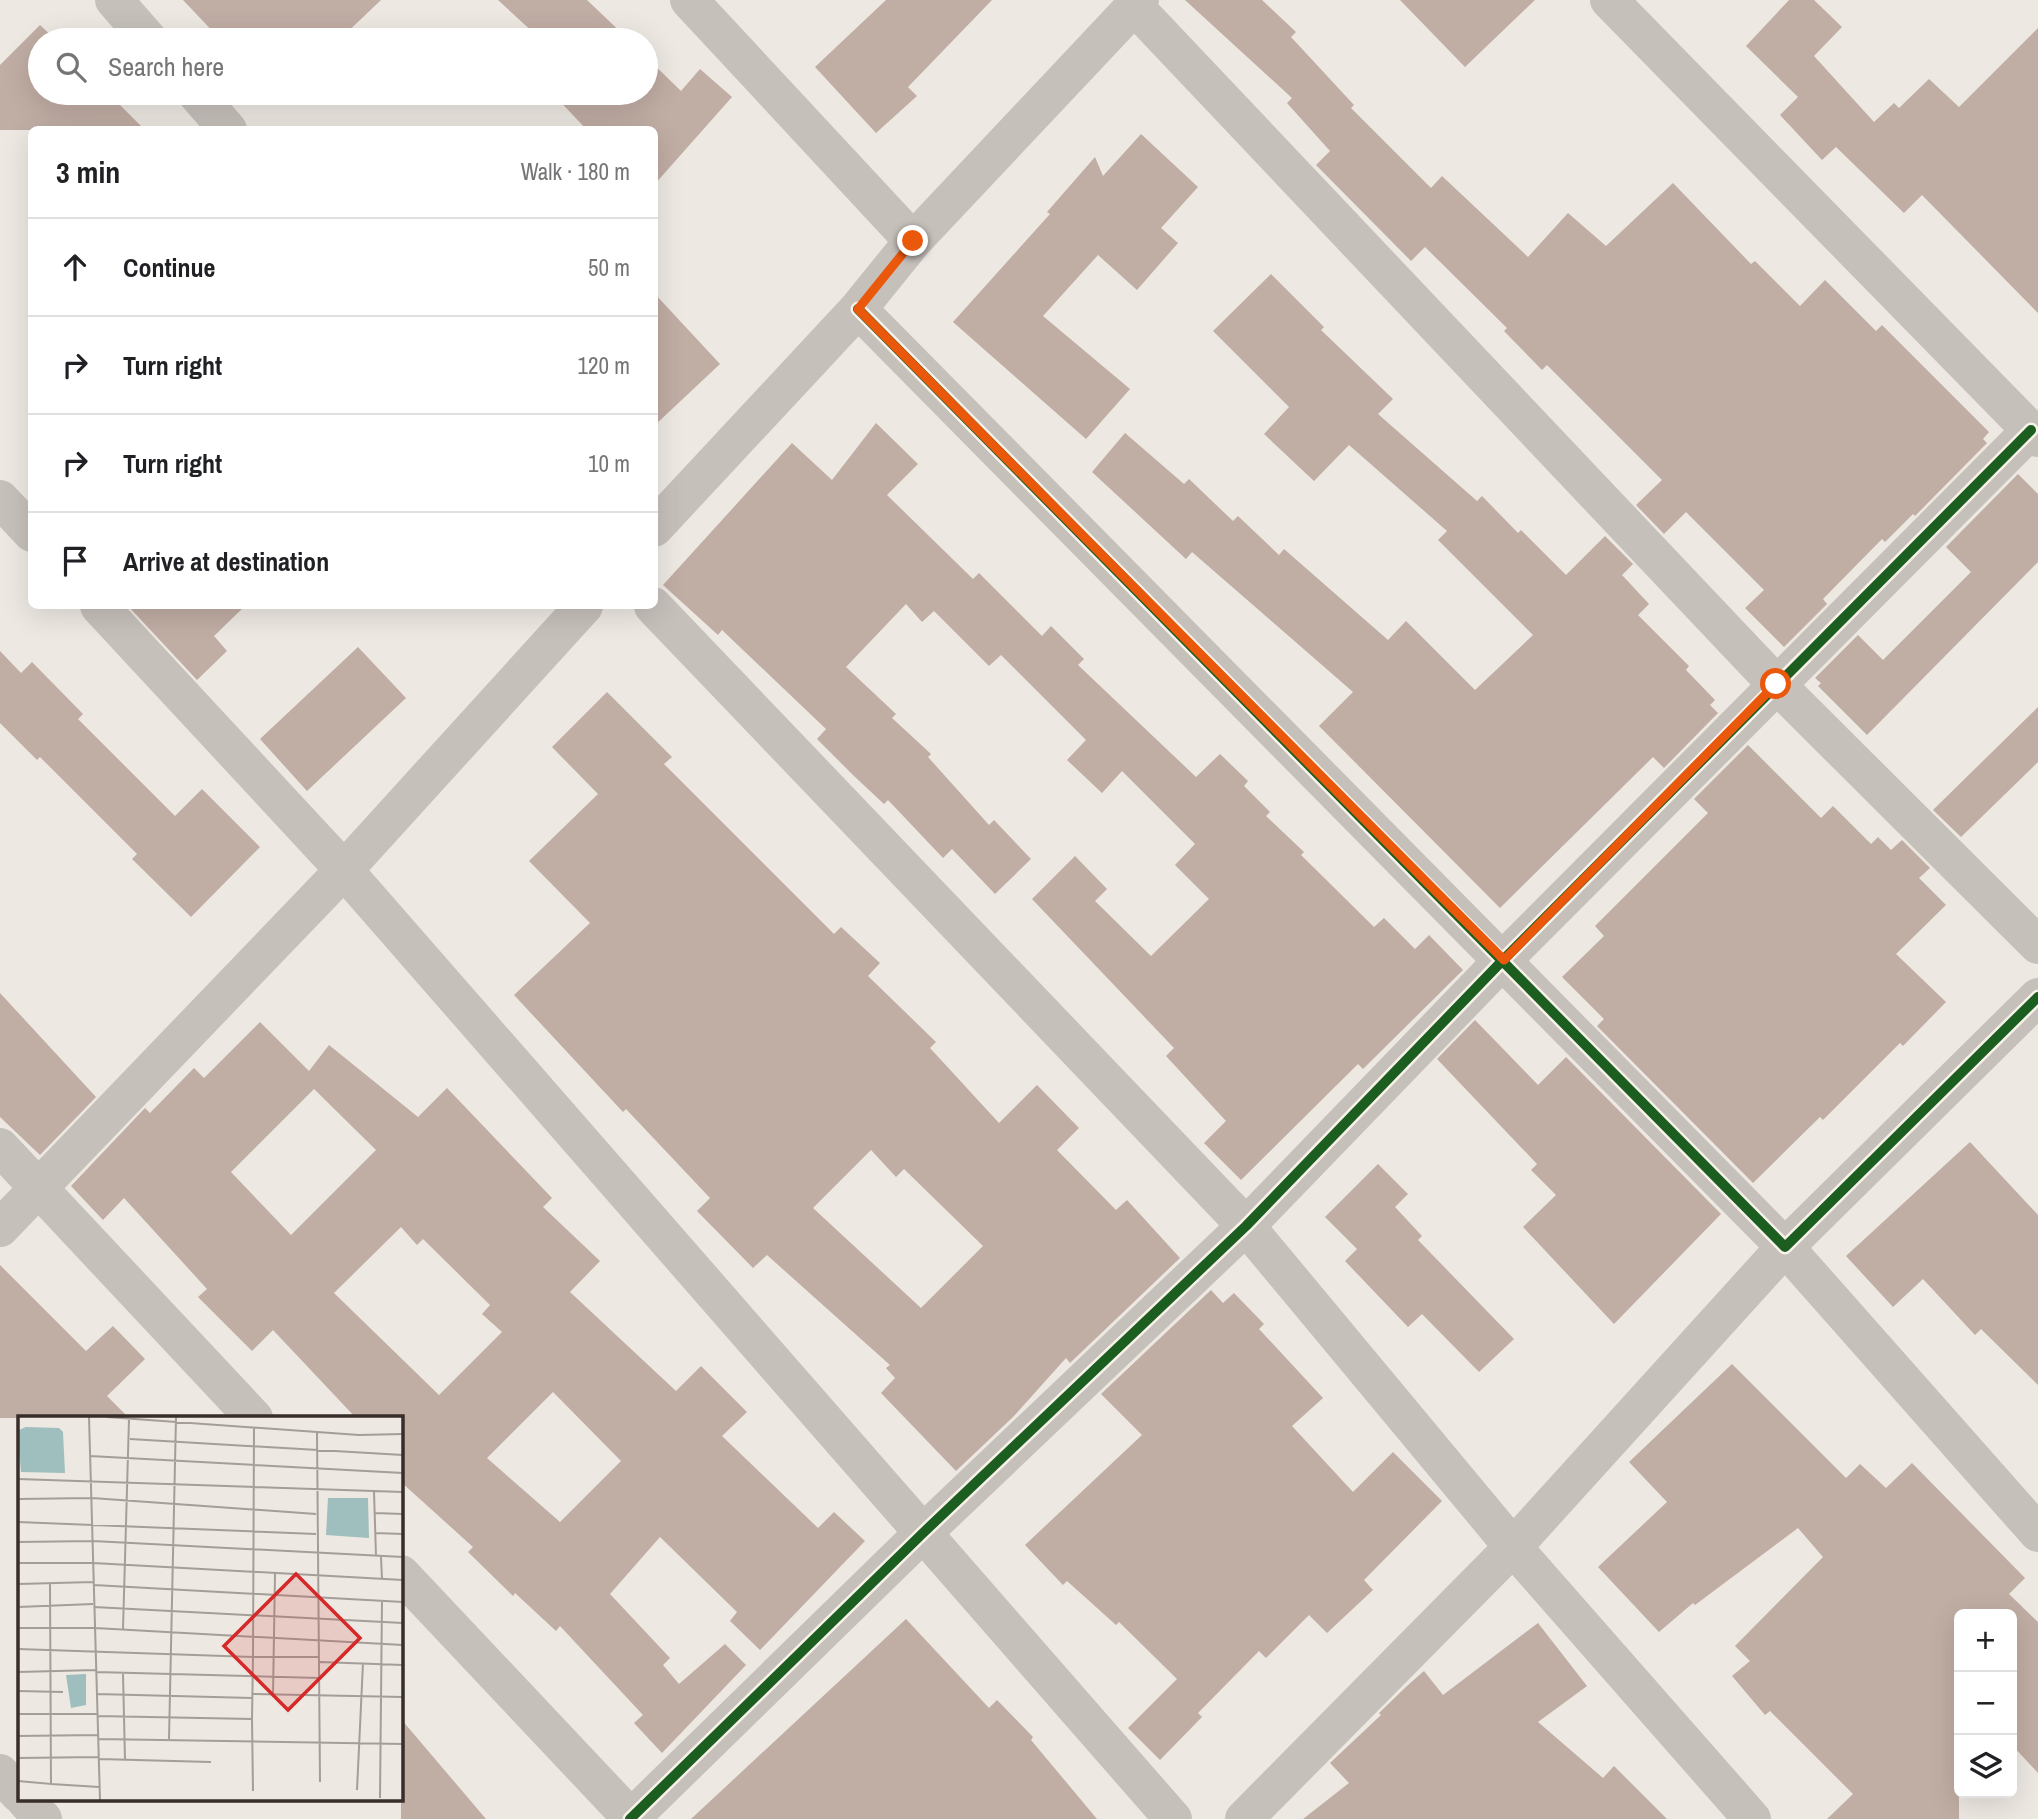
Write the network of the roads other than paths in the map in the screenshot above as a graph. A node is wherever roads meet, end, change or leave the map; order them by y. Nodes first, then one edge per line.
1 (114, 0) edge
2 (689, 0) edge
3 (1609, 0) edge
4 (1137, 3) edge
5 (138, 28) edge
6 (206, 105) edge
7 (225, 126) edge
8 (913, 241) junction
9 (858, 309) junction
10 (2034, 434) edge
11 (0, 499) edge
12 (658, 524) edge
13 (28, 529) edge
14 (102, 609) edge
15 (581, 609) edge
16 (656, 609) edge
17 (1776, 684) junction
18 (344, 870) junction
19 (2038, 945) edge
20 (1504, 960) junction
21 (2038, 997) edge
22 (0, 1147) edge
23 (38, 1189) junction
24 (1246, 1226) junction
25 (0, 1228) edge
26 (1785, 1247) junction
27 (252, 1416) edge
28 (923, 1533) junction
29 (2038, 1533) edge
30 (1513, 1547) junction
31 (402, 1575) edge
32 (0, 1773) edge
33 (18, 1793) edge
34 (26, 1801) edge
35 (43, 1819) edge
36 (631, 1819) edge
37 (1173, 1819) edge
38 (1244, 1819) edge
39 (1752, 1819) edge

1 - 5 street
2 - 8 street
3 - 10 street
4 - 8 street
4 - 17 street
6 - 7 street
8 - 9 street
9 - 12 street
9 - 20 street
10 - 17 street
11 - 13 street
14 - 18 street
15 - 18 street
16 - 24 street
17 - 19 street
17 - 20 street
18 - 23 street
18 - 28 street
20 - 24 street
20 - 26 street
21 - 26 street
22 - 23 street
23 - 25 street
23 - 27 street
24 - 28 street
24 - 30 street
26 - 29 street
26 - 30 street
28 - 36 street
28 - 37 street
30 - 38 street
30 - 39 street
31 - 36 street
32 - 33 street
34 - 35 street

